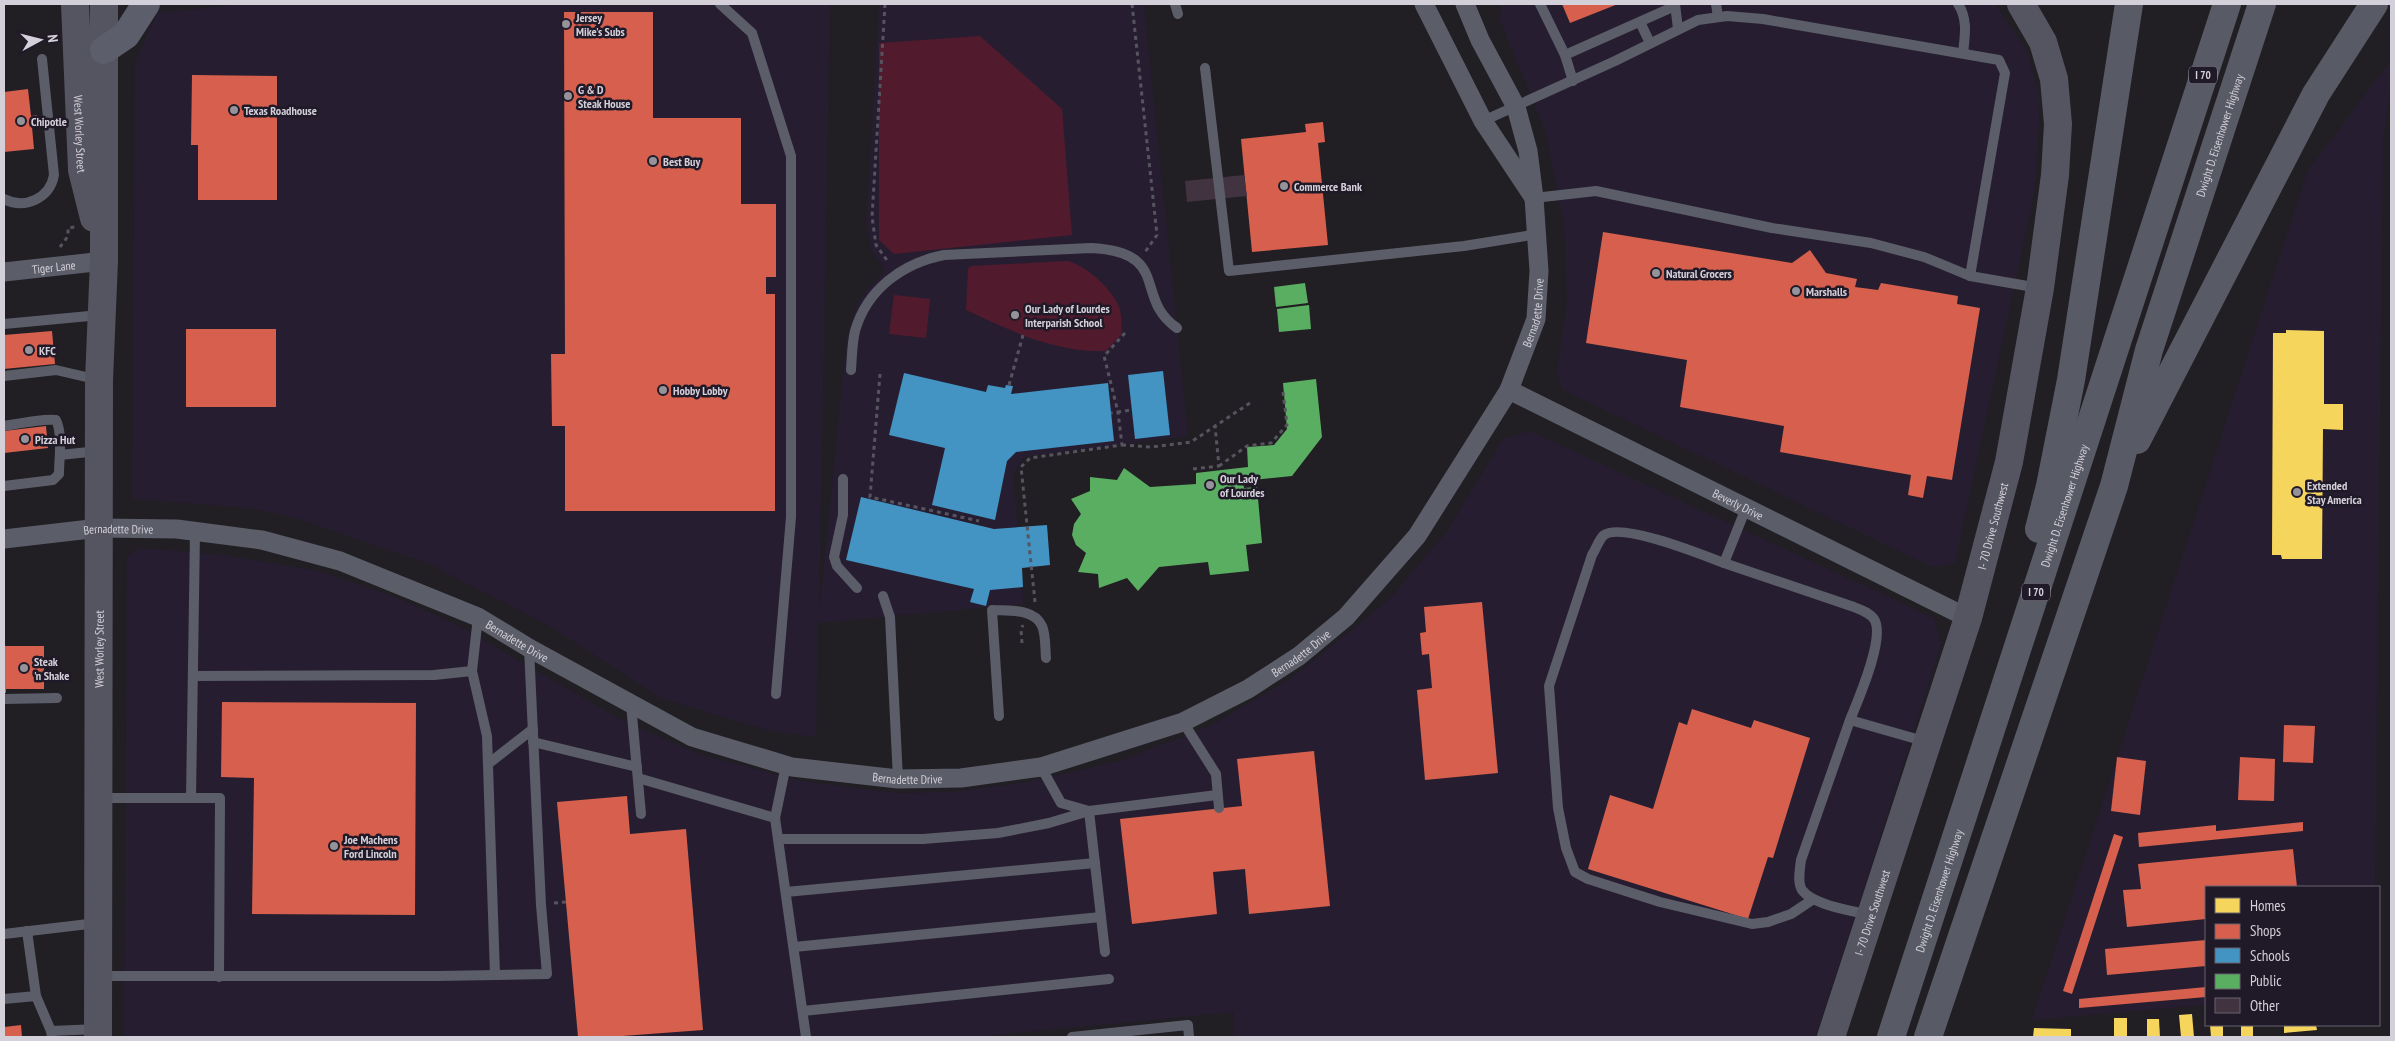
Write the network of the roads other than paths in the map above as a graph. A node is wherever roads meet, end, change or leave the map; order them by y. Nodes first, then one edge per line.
1 (75, 4) edge
2 (104, 4) edge
3 (146, 4) edge
4 (720, 4) edge
5 (1424, 4) edge
6 (1466, 4) edge
7 (1540, 4) edge
8 (1716, 4) edge
9 (1958, 4) edge
10 (2020, 4) edge
11 (2129, 4) edge
12 (2227, 4) edge
13 (2262, 4) edge
14 (2374, 4) edge
15 (1670, 6) edge
16 (1718, 17) junction
17 (1640, 22) junction
18 (1678, 29) junction
19 (1650, 43) junction
20 (104, 50) junction
21 (1963, 53) junction
22 (1564, 55) junction
23 (42, 59) dead end
24 (1205, 68) dead end
25 (1573, 80) junction
26 (1516, 107) junction
27 (1483, 121) junction
28 (1534, 198) junction
29 (4, 199) edge
30 (1538, 234) junction
31 (104, 261) junction
32 (4, 272) edge
33 (1970, 276) junction
34 (2040, 288) junction
35 (103, 315) junction
36 (4, 324) edge
37 (1177, 328) dead end
38 (851, 370) dead end
39 (4, 376) edge
40 (99, 380) junction
41 (1509, 390) junction
42 (4, 426) edge
43 (99, 451) junction
44 (60, 455) junction
45 (843, 479) dead end
46 (4, 486) edge
47 (2114, 486) junction
48 (1746, 508) junction
49 (99, 528) junction
50 (195, 532) junction
51 (4, 539) edge
52 (1724, 563) junction
53 (857, 588) dead end
54 (883, 596) dead end
55 (478, 617) junction
56 (1968, 618) junction
57 (2022, 636) junction
58 (529, 648) junction
59 (1046, 658) dead end
60 (472, 671) junction
61 (192, 676) junction
62 (776, 694) dead end
63 (4, 698) edge
64 (58, 698) dead end
65 (632, 704) junction
66 (999, 716) dead end
67 (1850, 720) junction
68 (1183, 722) junction
69 (533, 729) junction
70 (534, 742) junction
71 (1928, 742) junction
72 (488, 764) junction
73 (786, 765) junction
74 (637, 766) junction
75 (1041, 767) junction
76 (638, 778) junction
77 (898, 779) junction
78 (1217, 795) junction
79 (99, 798) junction
80 (191, 798) junction
81 (1219, 808) dead end
82 (1089, 811) junction
83 (641, 814) dead end
84 (775, 818) junction
85 (778, 839) junction
86 (1095, 863) junction
87 (786, 892) junction
88 (1812, 900) junction
89 (1871, 916) junction
90 (1102, 917) junction
91 (99, 923) junction
92 (27, 931) junction
93 (4, 934) edge
94 (794, 947) junction
95 (1106, 952) dead end
96 (495, 975) junction
97 (98, 976) junction
98 (219, 977) junction
99 (1109, 979) dead end
100 (36, 996) junction
101 (4, 1000) edge
102 (802, 1011) junction
103 (98, 1033) edge
104 (51, 1034) edge
105 (806, 1037) edge
106 (1072, 1037) edge
107 (1189, 1037) edge
108 (1831, 1037) edge
109 (1891, 1037) edge
110 (1928, 1037) edge

1 - 31 street, West Worley Street
2 - 20 street, West Worley Street
3 - 20 main road
4 - 62 lane
5 - 27 street, Bernadette Drive
6 - 26 street, Bernadette Drive
7 - 22 lane
8 - 16 lane
9 - 21 lane
10 - 34 street, I- 70 Drive Southwest
11 - 57 highway
12 - 57 highway, Dwight D. Eisenhower Highway / I 70
13 - 47 highway, Dwight D. Eisenhower Highway / I 70
14 - 47 highway
15 - 17 lane
15 - 18 lane
16 - 18 lane
16 - 21 lane
17 - 19 lane
17 - 22 lane
18 - 19 lane
19 - 25 lane
20 - 31 street, West Worley Street
21 - 33 lane
22 - 25 lane
23 - 29 lane
24 - 30 lane
25 - 26 lane
26 - 27 lane
26 - 28 street, Bernadette Drive
27 - 28 street, Bernadette Drive
28 - 30 street, Bernadette Drive
28 - 33 lane
30 - 41 street, Bernadette Drive
31 - 32 street, Tiger Lane
31 - 35 street, West Worley Street
33 - 34 lane
34 - 56 street, I- 70 Drive Southwest
35 - 36 lane
35 - 40 street, West Worley Street
37 - 38 lane
39 - 40 lane
40 - 43 street, West Worley Street
41 - 48 street, Beverly Drive
41 - 68 street, Bernadette Drive
42 - 44 lane
43 - 44 lane
43 - 49 street, West Worley Street
44 - 46 lane
45 - 53 lane
47 - 110 highway, Dwight D. Eisenhower Highway / I 70
48 - 52 lane
48 - 56 street, Beverly Drive
49 - 50 street, Bernadette Drive
49 - 51 street, Bernadette Drive
49 - 79 street, West Worley Street
50 - 55 street, Bernadette Drive
50 - 61 lane
52 - 67 lane
52 - 88 lane
54 - 77 lane
55 - 58 street, Bernadette Drive
55 - 60 lane
56 - 71 street, I- 70 Drive Southwest
57 - 109 highway, Dwight D. Eisenhower Highway / I 70
58 - 65 street, Bernadette Drive
58 - 69 lane
59 - 66 lane
60 - 61 lane
60 - 72 lane
61 - 80 lane
63 - 64 lane
65 - 73 street, Bernadette Drive
65 - 74 lane
67 - 71 lane
67 - 88 lane
68 - 75 street, Bernadette Drive
68 - 78 lane
69 - 70 lane
69 - 72 lane
70 - 74 lane
70 - 96 lane
71 - 89 street, I- 70 Drive Southwest
72 - 96 lane
73 - 77 street, Bernadette Drive
73 - 84 lane
74 - 76 lane
75 - 77 street, Bernadette Drive
75 - 82 lane
76 - 83 lane
76 - 84 lane
78 - 81 lane
78 - 82 lane
79 - 80 lane
79 - 91 street, West Worley Street
80 - 98 lane
82 - 85 lane
82 - 86 lane
84 - 85 lane
85 - 87 lane
86 - 87 lane
86 - 90 lane
87 - 94 lane
88 - 89 lane
89 - 108 street, I- 70 Drive Southwest
90 - 94 lane
90 - 95 lane
91 - 92 lane
91 - 97 street, West Worley Street
92 - 93 lane
92 - 100 lane
94 - 102 lane
96 - 98 lane
97 - 98 lane
97 - 103 street, West Worley Street
99 - 102 lane
100 - 101 lane
100 - 104 lane
102 - 105 lane
103 - 104 lane
106 - 107 lane

